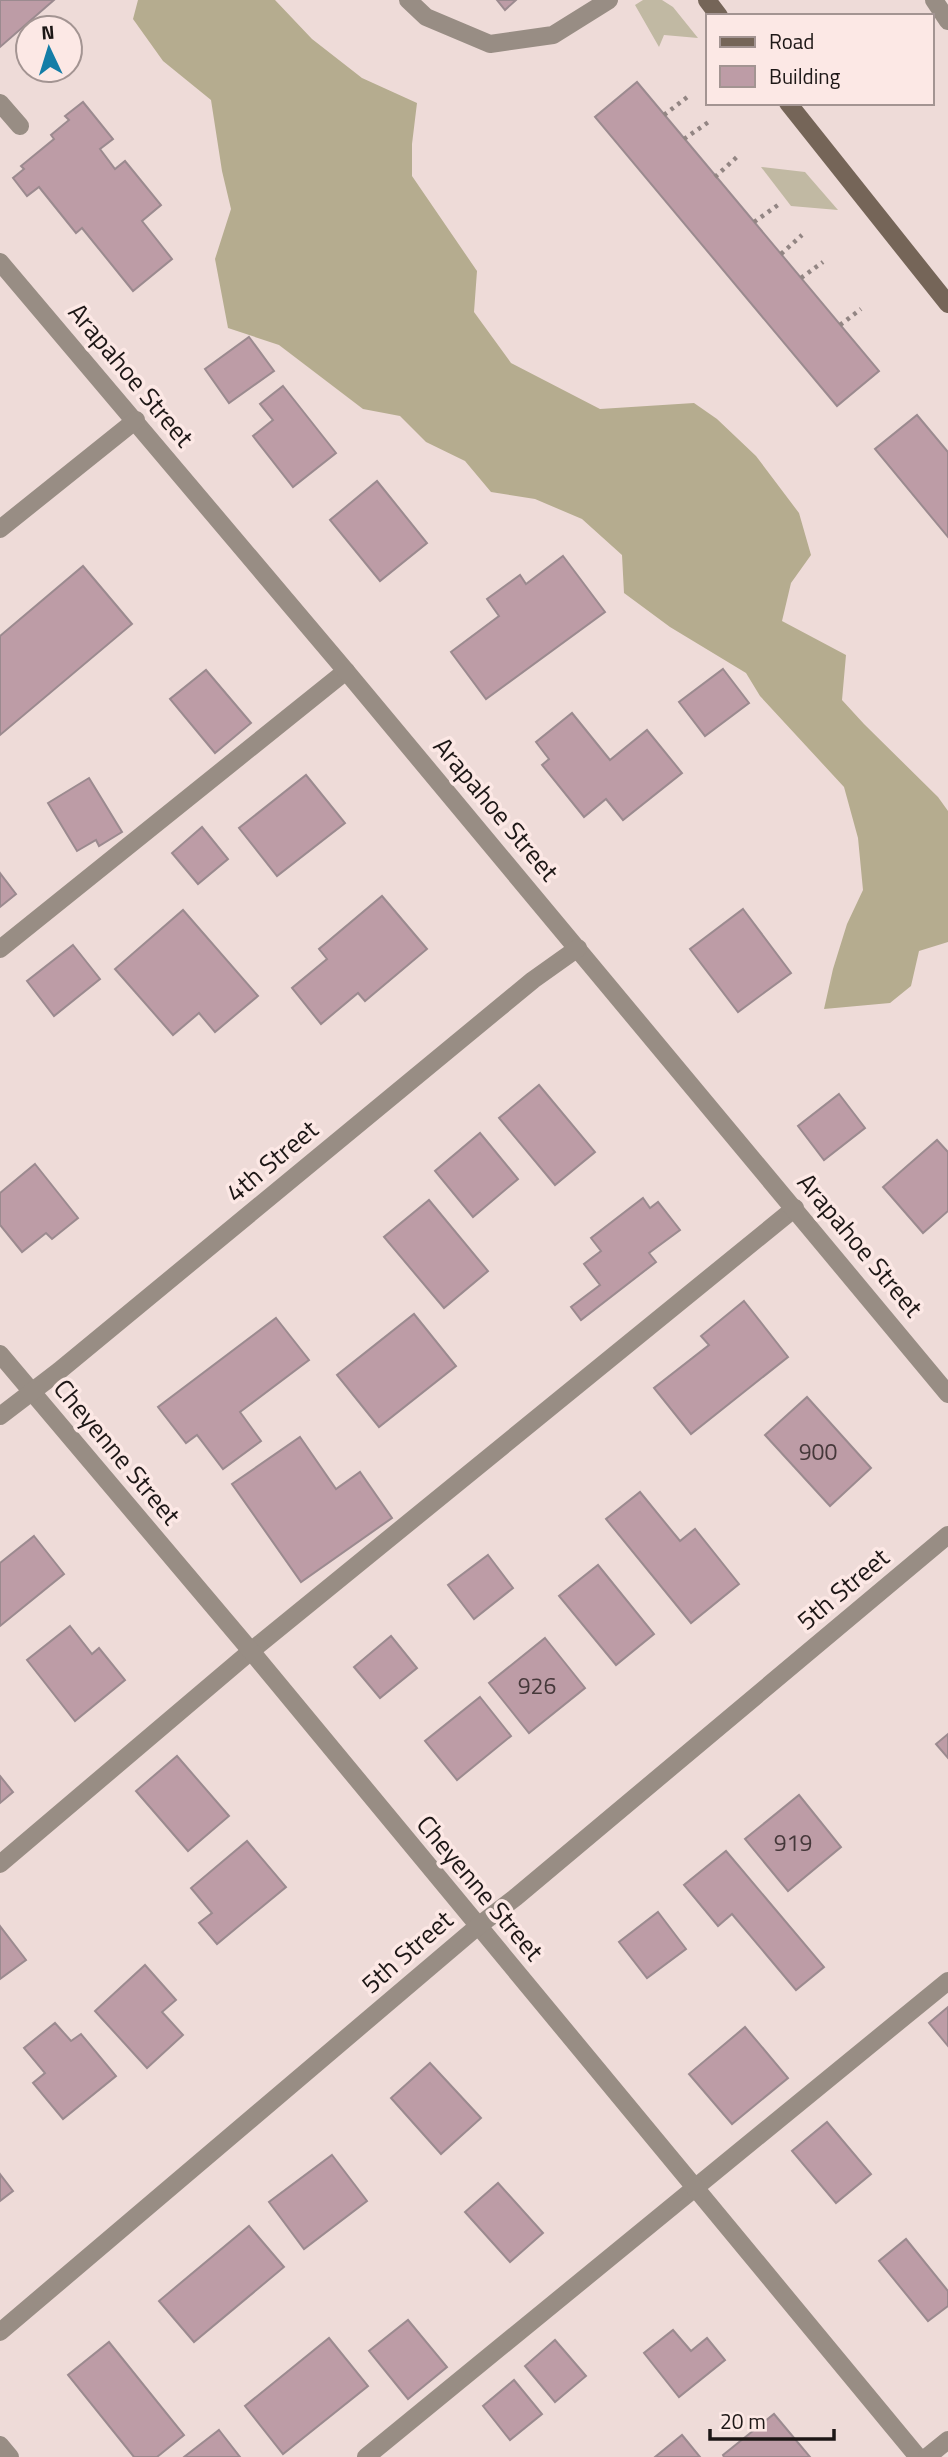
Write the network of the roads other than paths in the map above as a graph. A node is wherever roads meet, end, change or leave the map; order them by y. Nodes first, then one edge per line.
1 (408, 0) edge
2 (609, 0) edge
3 (934, 0) edge
4 (948, 21) edge
5 (0, 103) edge
6 (790, 105) edge
7 (20, 126) dead end
8 (0, 262) edge
9 (948, 304) edge
10 (136, 420) junction
11 (0, 529) edge
12 (346, 671) junction
13 (578, 948) junction
14 (0, 949) edge
15 (796, 1208) junction
16 (0, 1354) edge
17 (32, 1391) junction
18 (948, 1394) edge
19 (0, 1416) edge
20 (948, 1535) edge
21 (251, 1651) junction
22 (0, 1864) edge
23 (477, 1927) junction
24 (948, 1981) edge
25 (694, 2189) junction
26 (0, 2332) edge
27 (948, 2440) edge
28 (0, 2445) edge
29 (10, 2457) edge
30 (366, 2457) edge
31 (918, 2457) edge
32 (927, 2457) edge

1 - 2 street
3 - 4 street
5 - 7 street
6 - 9 street
8 - 10 street, Arapahoe Street
10 - 11 street
10 - 12 street, Arapahoe Street
12 - 13 street, Arapahoe Street
12 - 14 street
13 - 15 street, Arapahoe Street
13 - 17 street, 4th Street
15 - 18 street, Arapahoe Street
15 - 21 street
16 - 17 street, Cheyenne Street
17 - 19 street, 4th Street
17 - 21 street, Cheyenne Street
20 - 23 street, 5th Street
21 - 22 street
21 - 23 street, Cheyenne Street
23 - 25 street, Cheyenne Street
23 - 26 street, 5th Street
24 - 25 street
25 - 30 street
25 - 31 street, Cheyenne Street
27 - 32 street
28 - 29 street

